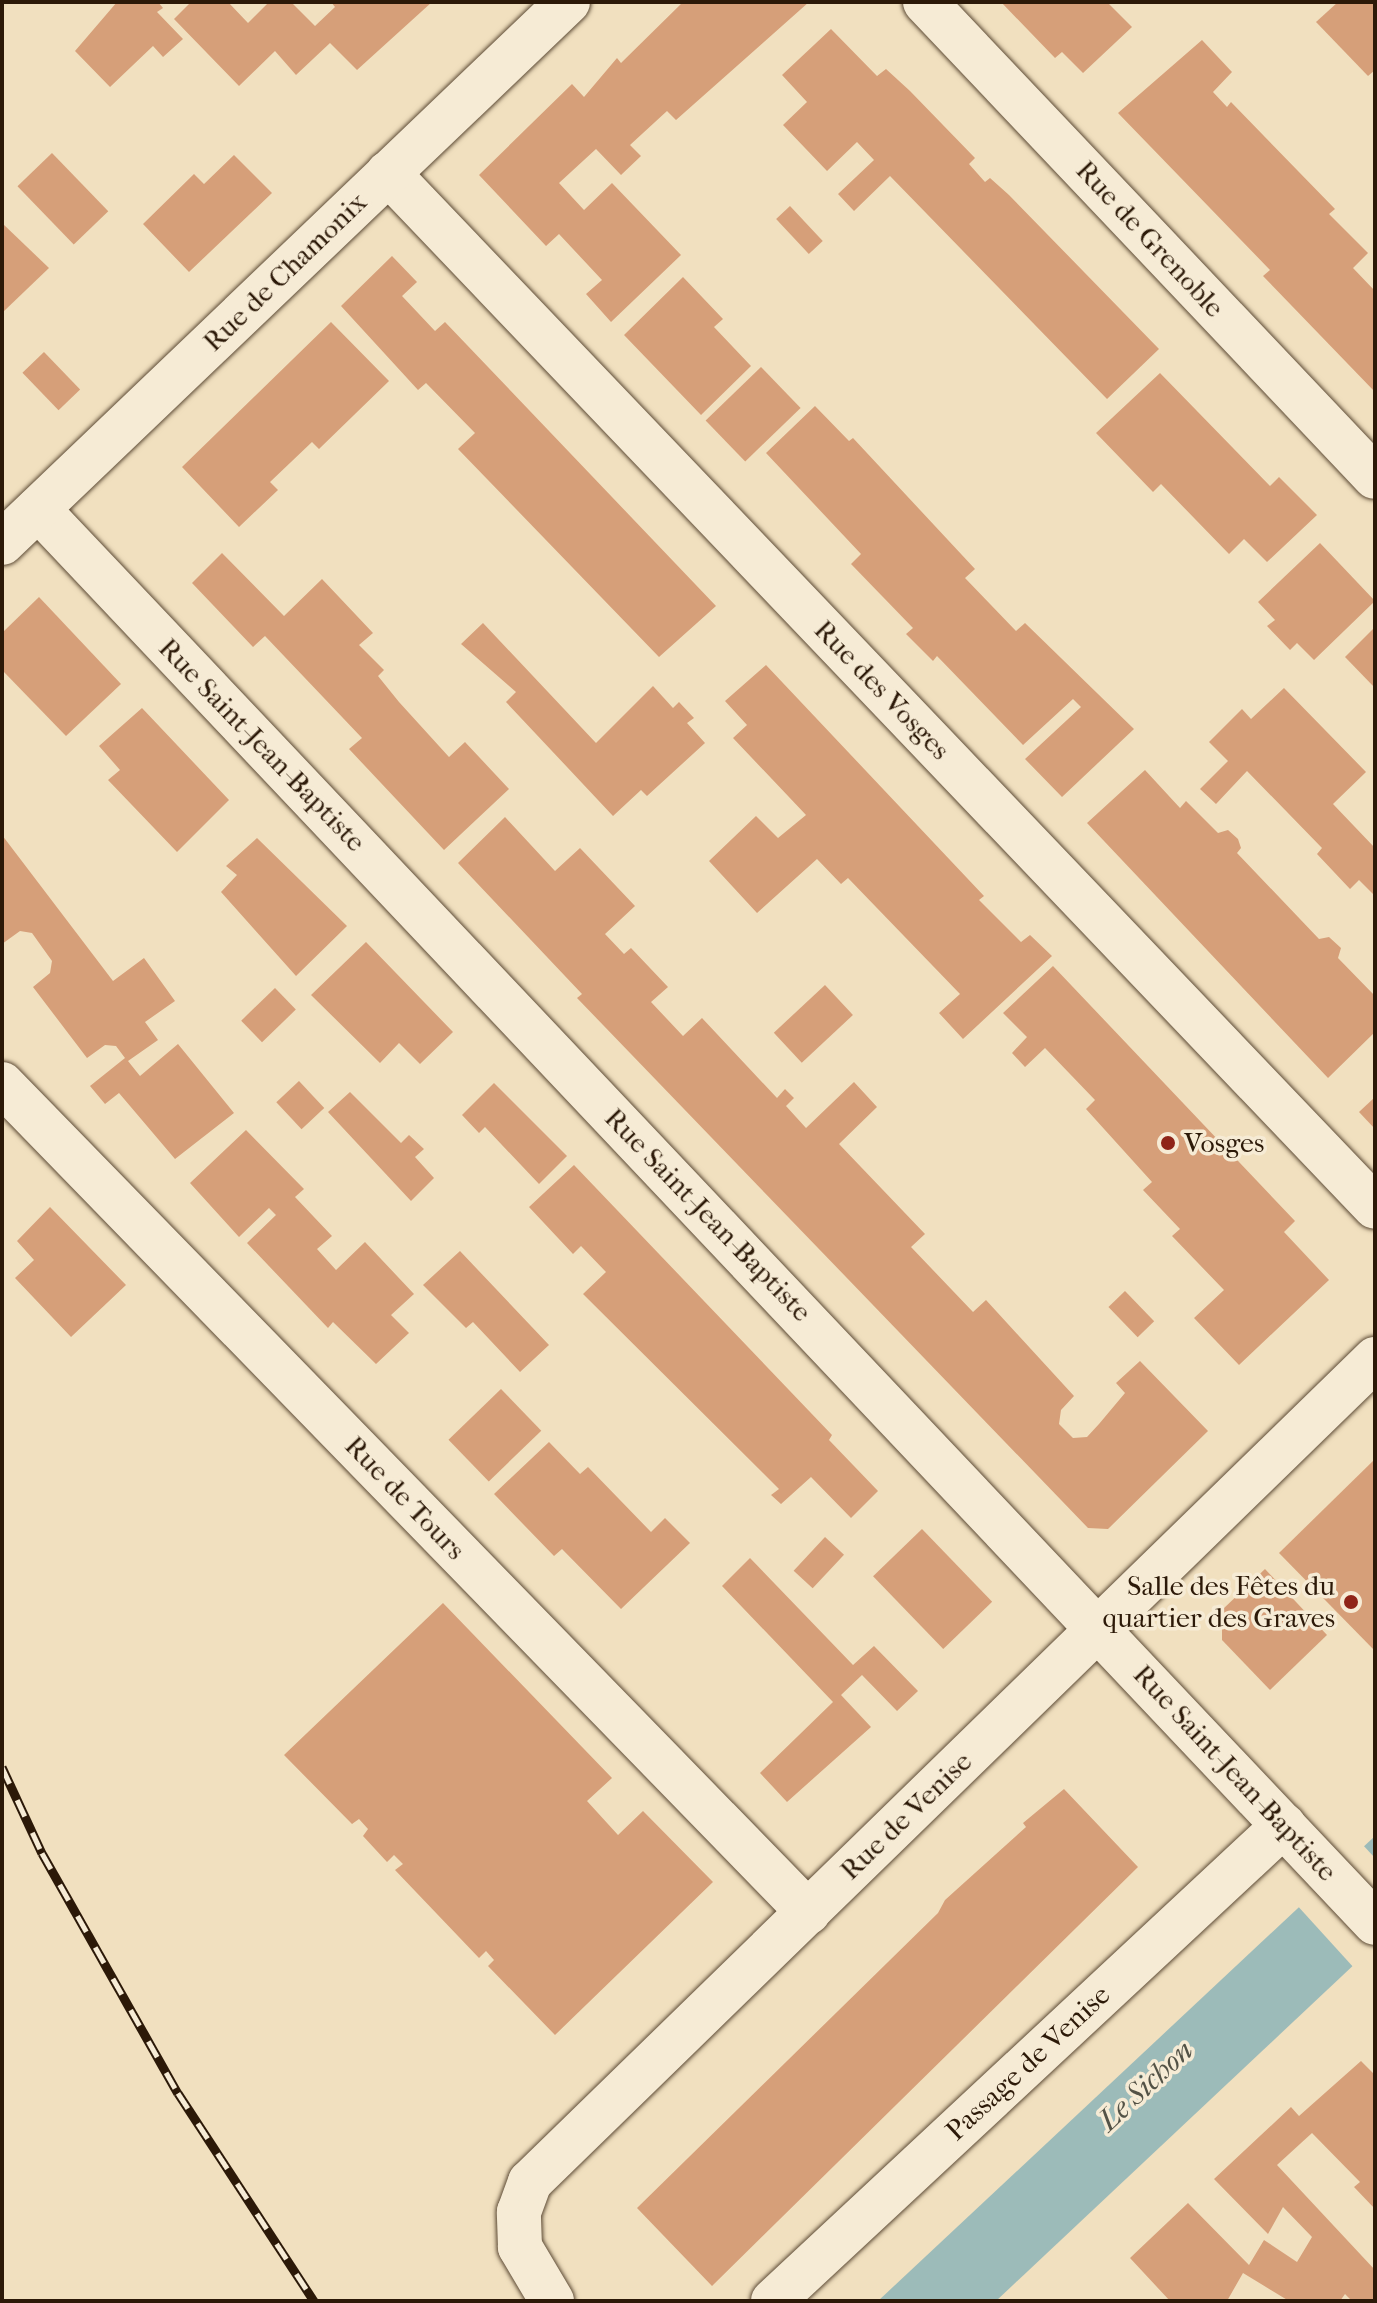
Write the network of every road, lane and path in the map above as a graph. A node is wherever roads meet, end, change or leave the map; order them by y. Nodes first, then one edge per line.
1 (568, 2) edge
2 (925, 2) edge
3 (388, 173) junction
4 (1375, 477) edge
5 (38, 509) junction
6 (2, 543) edge
7 (2, 1084) edge
8 (1375, 1207) edge
9 (1375, 1359) edge
10 (1100, 1628) junction
11 (1284, 1825) junction
12 (808, 1912) junction
13 (1375, 1923) edge
14 (552, 2301) edge
15 (773, 2301) edge

1 - 3 street, Rue de Chamonix
2 - 4 street, Rue de Grenoble
3 - 5 street, Rue de Chamonix
3 - 8 street, Rue des Vosges
5 - 6 street, Rue de Chamonix
5 - 10 street, Rue Saint-Jean-Baptiste
7 - 12 street, Rue de Tours
9 - 10 street, Rue de Venise
10 - 11 street, Rue Saint-Jean-Baptiste
10 - 12 street, Rue de Venise
11 - 13 street, Rue Saint-Jean-Baptiste
11 - 15 street, Passage de Venise
12 - 14 street, Rue de Venise

